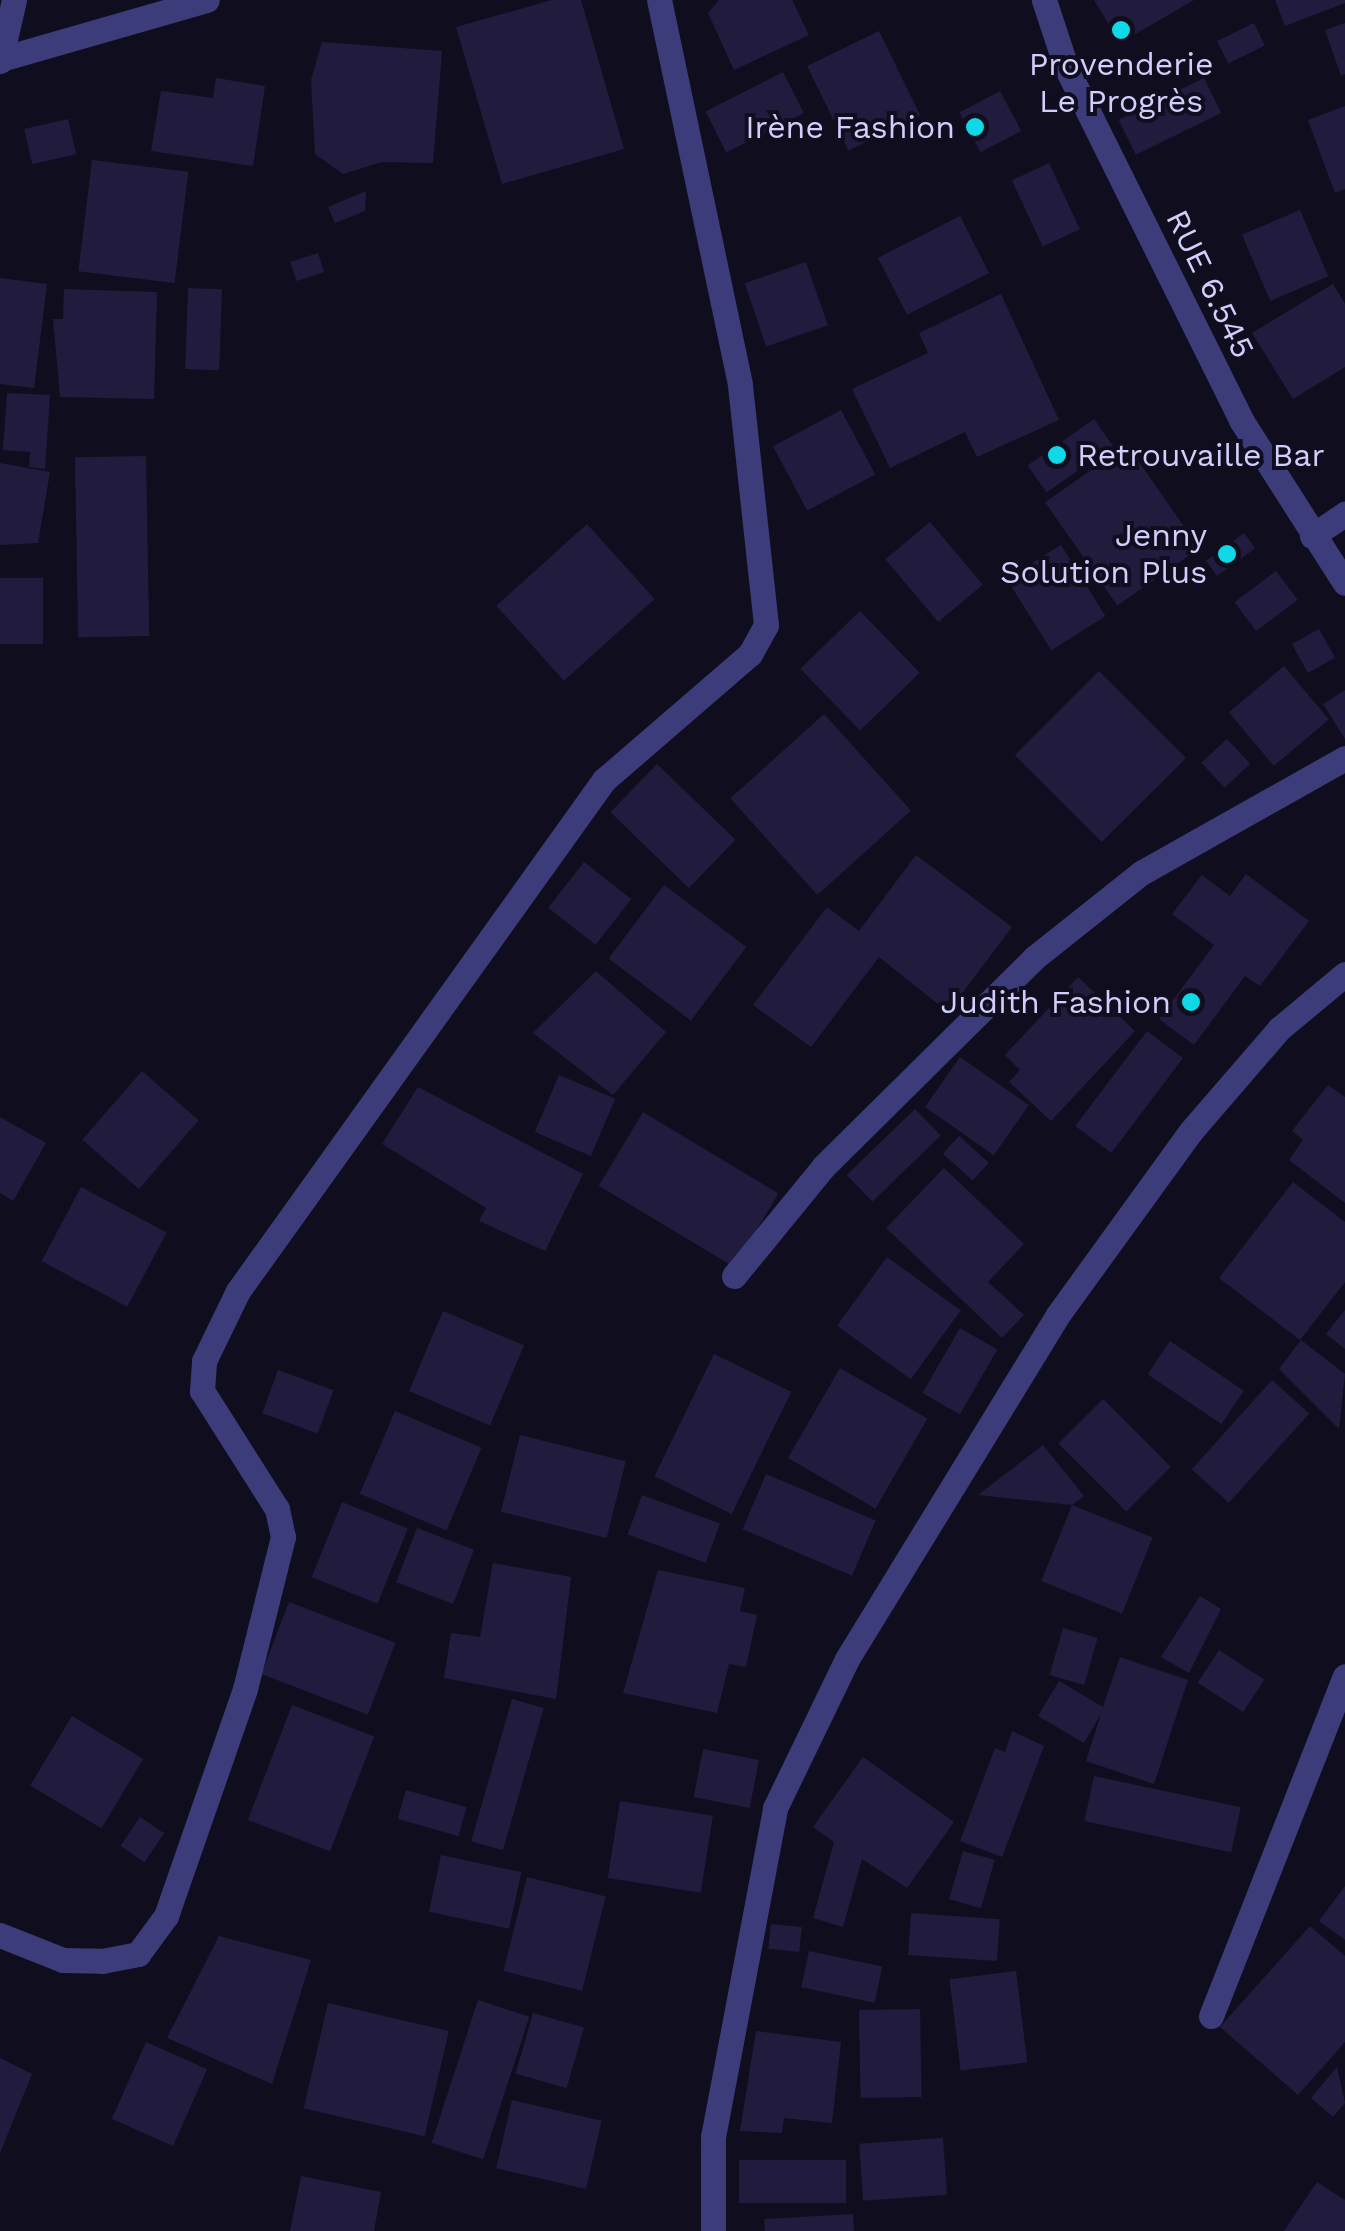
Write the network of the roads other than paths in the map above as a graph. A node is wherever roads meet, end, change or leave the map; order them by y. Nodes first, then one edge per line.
1 (14, 0) edge
2 (206, 0) edge
3 (659, 0) edge
4 (1044, 0) edge
5 (1, 60) edge
6 (1345, 514) edge
7 (1312, 536) junction
8 (1345, 583) edge
9 (1345, 758) edge
10 (1345, 974) edge
11 (734, 1276) dead end
12 (1345, 1676) edge
13 (0, 1935) edge
14 (1211, 2016) dead end
15 (713, 2231) edge

1 - 5 street
2 - 5 street
3 - 13 street
4 - 7 street, RUE 6.545
6 - 7 street
7 - 8 street, RUE 6.545
9 - 11 street
10 - 15 street
12 - 14 street

